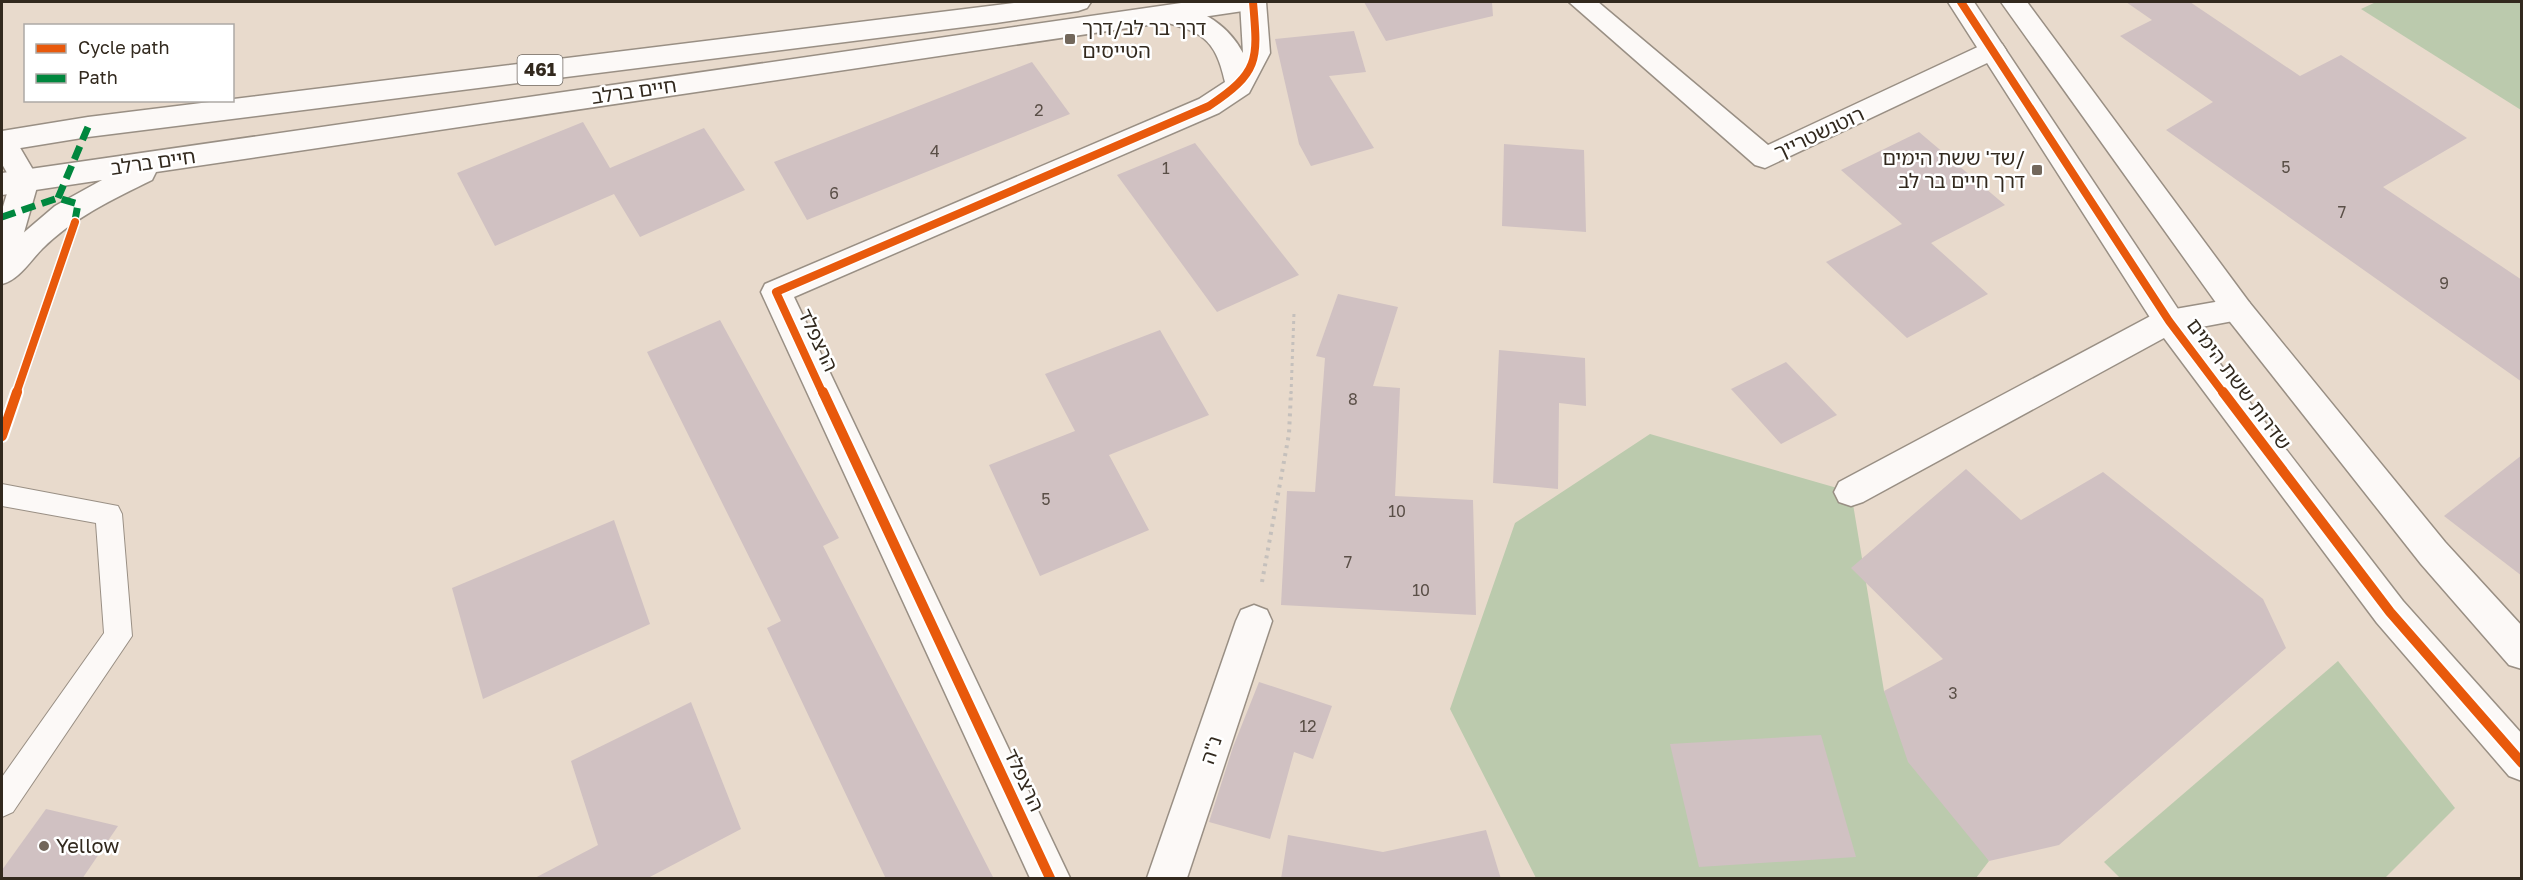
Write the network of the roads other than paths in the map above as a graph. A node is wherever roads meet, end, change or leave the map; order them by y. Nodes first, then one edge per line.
1 (1078, 2) edge
2 (1243, 2) edge
3 (1253, 2) edge
4 (1582, 2) edge
5 (1961, 2) edge
6 (2014, 2) edge
7 (1167, 14) junction
8 (1993, 50) junction
9 (1239, 86) junction
10 (2, 141) edge
11 (204, 154) junction
12 (13, 182) edge
13 (2, 257) edge
14 (2, 273) edge
15 (2238, 310) junction
16 (2169, 321) junction
17 (1851, 492) dead end
18 (2, 495) edge
19 (1254, 621) road end
20 (2522, 653) edge
21 (2522, 763) edge
22 (2, 802) edge
23 (1050, 879) edge
24 (1167, 879) edge

1 - 10 street, חיים ברלב / 461
2 - 7 street, חיים ברלב / 461
3 - 9 street, הרצפלד
4 - 8 street, רוטנשטרייך
5 - 8 street, שדרות ששת הימים
6 - 15 street
7 - 9 street
7 - 11 street, חיים ברלב / 461
8 - 16 street, שדרות ששת הימים
9 - 23 street, הרצפלד
10 - 12 street
11 - 12 street, חיים ברלב / 461
11 - 14 street
12 - 13 street
15 - 16 street
15 - 20 street
16 - 17 street
16 - 21 street, שדרות ששת הימים
18 - 22 lane
19 - 24 street, נ"ה

